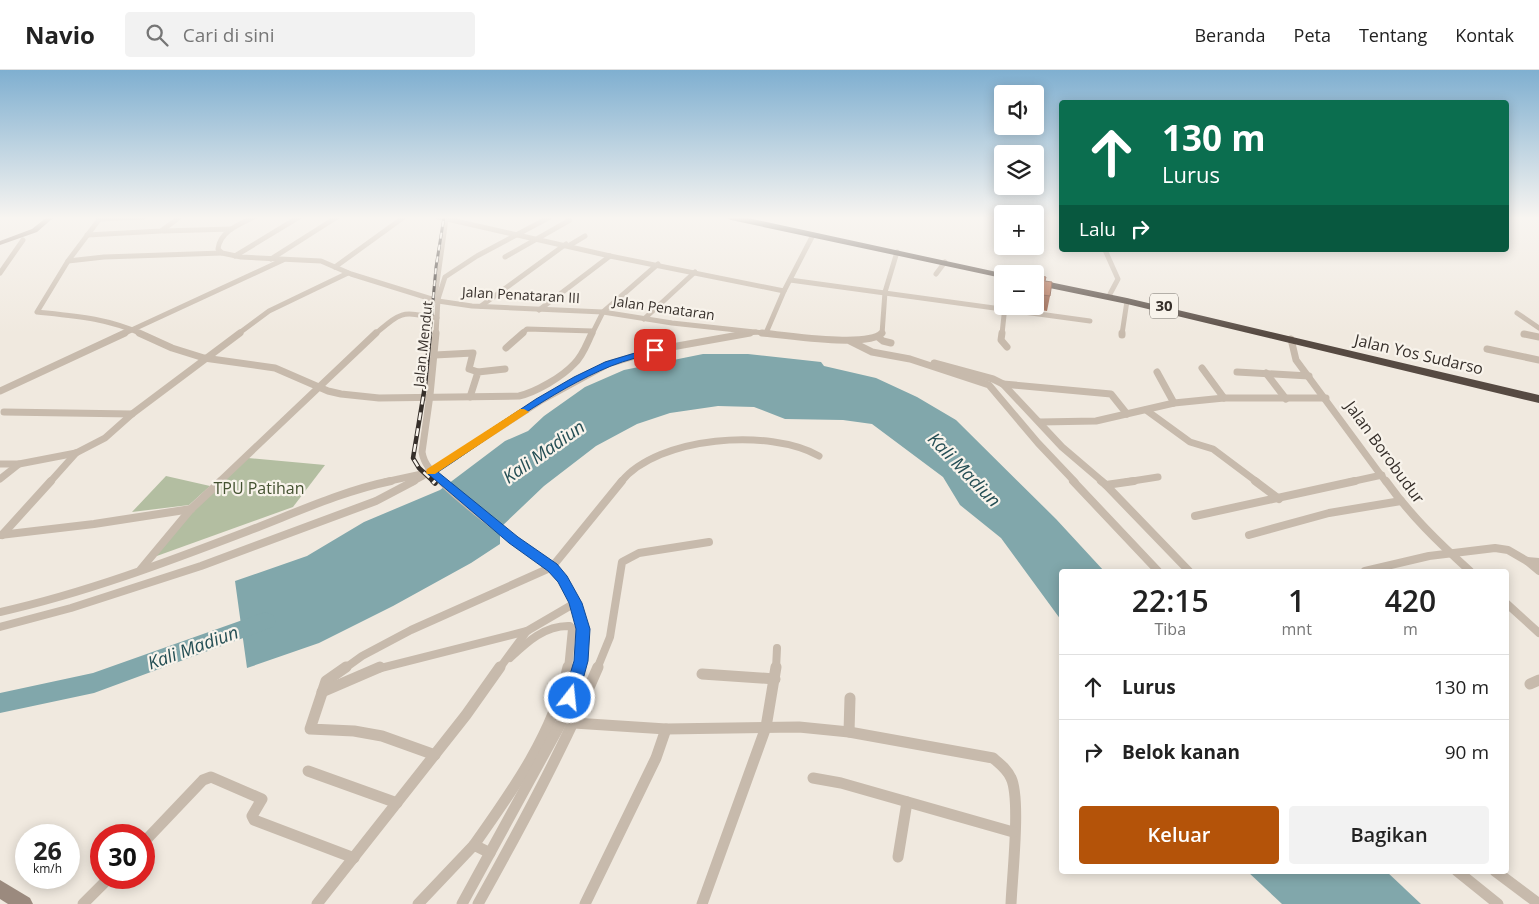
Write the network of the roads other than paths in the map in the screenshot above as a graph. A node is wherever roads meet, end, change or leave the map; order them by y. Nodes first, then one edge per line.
1 (12, 256) edge
2 (72, 256) edge
3 (129, 256) edge
4 (235, 256) edge
5 (276, 256) edge
6 (350, 256) edge
7 (441, 256) edge
8 (477, 256) edge
9 (552, 256) edge
10 (610, 256) joint
11 (802, 256) edge
12 (896, 256) edge
13 (916, 256) edge
14 (928, 256) edge
15 (1108, 256) edge
16 (271, 259) junction
17 (285, 260) junction
18 (68, 261) junction
19 (945, 262) junction
20 (658, 264) junction
21 (335, 267) junction
22 (994, 270) edge
23 (994, 271) edge
24 (695, 272) junction
25 (348, 273) junction
26 (0, 274) edge
27 (936, 274) dead end
28 (438, 276) junction
29 (445, 277) junction
30 (790, 280) junction
31 (1044, 280) edge
32 (1044, 284) edge
33 (439, 286) junction
34 (784, 290) junction
35 (885, 292) junction
36 (1088, 292) junction
37 (1110, 294) junction
38 (438, 300) junction
39 (1127, 301) junction
40 (481, 306) junction
41 (994, 306) edge
42 (538, 310) junction
43 (603, 312) junction
44 (1044, 313) edge
45 (1517, 313) dead end
46 (1004, 315) edge
47 (437, 318) junction
48 (644, 319) junction
49 (1090, 321) dead end
50 (1539, 328) edge
51 (133, 329) junction
52 (593, 331) junction
53 (756, 332) junction
54 (766, 333) junction
55 (1524, 334) dead end
56 (1122, 335) dead end
57 (878, 337) junction
58 (1539, 337) edge
59 (1291, 340) junction
60 (891, 343) dead end
61 (854, 344) junction
62 (1007, 347) dead end
63 (506, 348) dead end
64 (1487, 349) dead end
65 (435, 355) junction
66 (204, 358) junction
67 (910, 358) junction
68 (1539, 360) edge
69 (1202, 368) dead end
70 (506, 369) dead end
71 (478, 372) junction
72 (1157, 372) dead end
73 (1237, 372) dead end
74 (1266, 373) junction
75 (1309, 376) junction
76 (1003, 384) junction
77 (318, 387) junction
78 (0, 391) edge
79 (431, 397) junction
80 (470, 397) junction
81 (1224, 398) junction
82 (1326, 398) junction
83 (1286, 399) junction
84 (1539, 399) edge
85 (1174, 403) junction
86 (1146, 410) junction
87 (4, 412) dead end
88 (132, 414) junction
89 (1127, 414) junction
90 (1040, 422) junction
91 (76, 453) junction
92 (819, 456) dead end
93 (0, 464) edge
94 (19, 464) junction
95 (429, 472) junction
96 (1382, 475) junction
97 (1158, 477) dead end
98 (0, 479) edge
99 (1106, 484) junction
100 (1279, 499) junction
101 (1401, 501) junction
102 (191, 509) junction
103 (1195, 516) dead end
104 (1, 535) edge
105 (1249, 535) dead end
106 (709, 542) dead end
107 (1449, 552) junction
108 (1527, 561) junction
109 (1539, 562) edge
110 (552, 568) junction
111 (141, 569) junction
112 (1156, 569) edge
113 (1186, 569) edge
114 (1372, 569) edge
115 (1468, 569) edge
116 (1539, 571) edge
117 (575, 603) junction
118 (1509, 607) edge
119 (0, 612) edge
120 (1539, 623) edge
121 (1529, 624) junction
122 (0, 627) edge
123 (527, 631) junction
124 (1539, 633) edge
125 (777, 648) dead end
126 (502, 664) junction
127 (702, 674) dead end
128 (775, 679) junction
129 (322, 692) junction
130 (850, 698) dead end
131 (574, 723) junction
132 (766, 727) junction
133 (666, 729) junction
134 (848, 732) junction
135 (435, 755) junction
136 (308, 771) dead end
137 (813, 778) dead end
138 (906, 802) junction
139 (397, 803) junction
140 (155, 830) edge
141 (1013, 832) junction
142 (474, 845) junction
143 (490, 853) junction
144 (898, 857) dead end
145 (354, 858) junction
146 (1461, 874) edge
147 (1499, 874) edge
148 (0, 888) edge
149 (98, 889) edge
150 (24, 904) edge
151 (83, 904) edge
152 (317, 904) edge
153 (418, 904) edge
154 (462, 904) edge
155 (478, 904) edge
156 (585, 904) edge
157 (702, 904) edge
158 (1012, 904) edge
159 (1498, 904) edge
160 (1539, 904) edge

1 - 26 street
2 - 18 street
3 - 18 street, Jalan Penataran III
4 - 16 street, Jalan Penataran III
5 - 16 street
6 - 21 street
7 - 28 street
8 - 29 street
9 - 40 street
10 - 20 street
10 - 42 street
11 - 30 street
12 - 35 street
13 - 19 highway
14 - 22 highway
15 - 37 street
16 - 17 street, Jalan Penataran III
17 - 21 street, Jalan Penataran III
17 - 51 street
18 - 51 street, Jalan Penataran
19 - 23 highway
19 - 27 street
20 - 24 street
20 - 43 street
21 - 25 street, Jalan Penataran III
24 - 34 street
24 - 48 street
25 - 38 street, Jalan Penataran III
25 - 66 street
28 - 29 street
28 - 33 street
29 - 33 street, Jalan Mendut
30 - 34 street
30 - 35 street
31 - 36 highway, Jalan Yos Sudarso / 30
32 - 36 highway, Jalan Yos Sudarso / 30
33 - 38 street, Jalan Mendut
34 - 54 street
35 - 41 street
35 - 57 street
36 - 37 highway, Jalan Yos Sudarso / 30
36 - 39 highway, Jalan Yos Sudarso / 30
37 - 59 highway, Jalan Yos Sudarso / 30
38 - 40 street, Jalan Penataran III
38 - 47 street, Jalan Mendut
39 - 56 street
39 - 59 highway, Jalan Yos Sudarso / 30
40 - 42 street, Jalan Penataran III
42 - 43 street, Jalan Penataran III
43 - 48 street, Jalan Penataran
43 - 52 street, Jalan Penataran
44 - 49 street
45 - 50 street
46 - 62 street
47 - 65 street, Jalan Mendut
47 - 77 street
48 - 53 street, Jalan Penataran
51 - 66 street, Jalan Penataran
51 - 78 street
52 - 63 street
52 - 80 street, Jalan Penataran
53 - 54 street, Jalan Penataran
53 - 95 street
54 - 61 street, Jalan Penataran
55 - 58 street
57 - 60 street
57 - 61 street
59 - 75 street, Jalan Borobudur
59 - 84 highway, Jalan Yos Sudarso / 30
61 - 67 street
64 - 68 street
65 - 71 street
65 - 79 street, Jalan Mendut
66 - 77 street, Jalan Penataran
66 - 88 street
67 - 76 street
67 - 112 street
69 - 81 street
70 - 71 street
71 - 80 street
72 - 85 street
73 - 74 street
74 - 75 street
74 - 83 street
75 - 82 street, Jalan Borobudur
76 - 89 street
76 - 90 street
77 - 79 street, Jalan Penataran
77 - 102 street
79 - 80 street, Jalan Penataran
79 - 95 street, Jalan Mendut
81 - 83 street
81 - 85 street
82 - 83 street
82 - 96 street, Jalan Borobudur
85 - 86 street
86 - 89 street
86 - 100 street
87 - 88 street
88 - 91 street
89 - 90 street
90 - 99 street
91 - 94 street
91 - 104 street
92 - 110 street
93 - 94 street
94 - 98 street
95 - 110 street
95 - 111 street
95 - 122 street
96 - 100 street
96 - 101 street, Jalan Borobudur
97 - 99 street
99 - 113 street
100 - 103 street
101 - 105 street
101 - 107 street, Jalan Borobudur
102 - 104 street
102 - 111 street
106 - 131 street
107 - 108 street
107 - 114 street
107 - 115 street, Jalan Borobudur
108 - 109 street
108 - 116 street
110 - 117 street
110 - 129 street
111 - 119 street
117 - 123 street
117 - 143 street
118 - 121 street
120 - 121 street
121 - 124 street
123 - 126 street
123 - 129 street
125 - 128 street
126 - 135 street
126 - 142 street
127 - 128 street
128 - 132 street
129 - 135 street
130 - 134 street
131 - 133 street
131 - 155 street
132 - 133 street
132 - 134 street
132 - 157 street
133 - 156 street
134 - 141 street
135 - 139 street
136 - 139 street
137 - 138 street
138 - 141 street
138 - 144 street
139 - 145 street
140 - 145 street
141 - 158 street
142 - 143 street
142 - 153 street
143 - 154 street
145 - 152 street
146 - 159 street
147 - 160 street
148 - 150 main road
149 - 151 street

